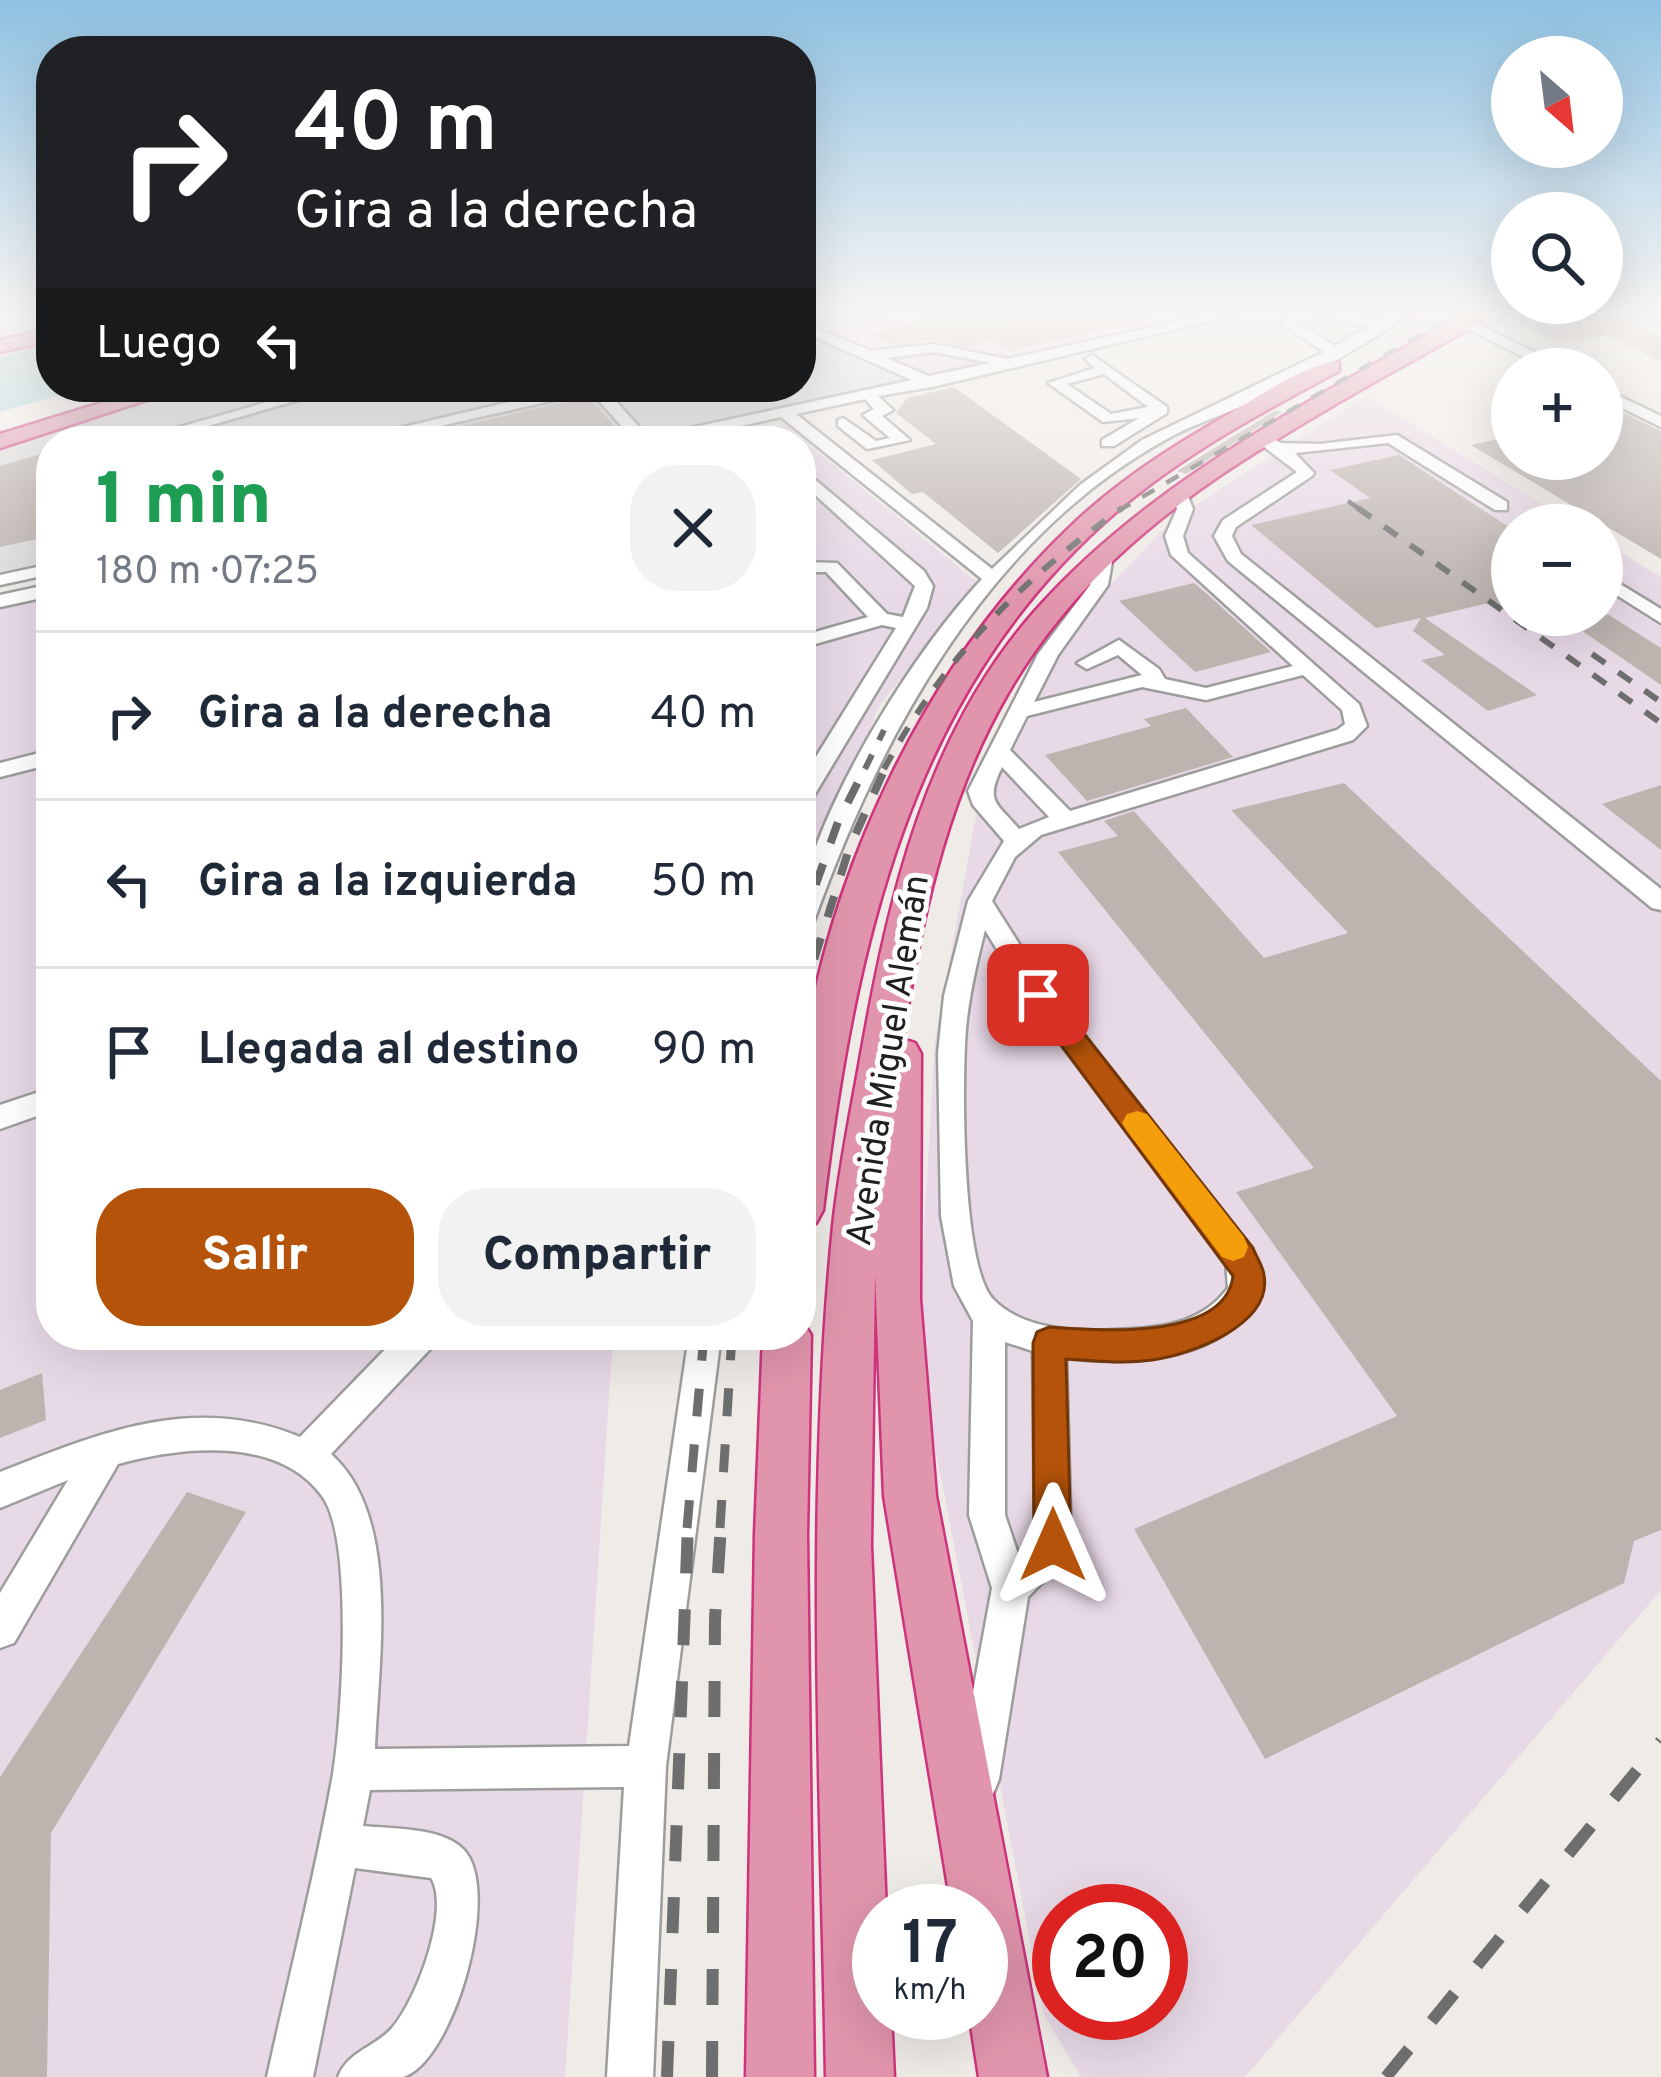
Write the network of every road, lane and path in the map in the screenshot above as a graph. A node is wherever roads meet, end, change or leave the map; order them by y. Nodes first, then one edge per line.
1 (50, 406) edge
2 (114, 406) edge
3 (263, 406) edge
4 (509, 406) edge
5 (849, 406) edge
6 (1089, 406) edge
7 (1156, 406) edge
8 (1237, 406) edge
9 (1251, 406) edge
10 (1321, 406) edge
11 (1629, 406) edge
12 (1160, 409) junction
13 (788, 415) junction
14 (0, 421) edge
15 (1661, 422) edge
16 (49, 426) edge
17 (184, 426) edge
18 (419, 426) edge
19 (731, 426) edge
20 (742, 426) edge
21 (799, 426) edge
22 (36, 430) edge
23 (0, 441) edge
24 (816, 443) edge
25 (1108, 443) dead end
26 (1269, 443) junction
27 (816, 484) edge
28 (1178, 491) junction
29 (835, 499) junction
30 (816, 504) edge
31 (1498, 504) edge
32 (1104, 556) junction
33 (816, 564) edge
34 (942, 567) junction
35 (36, 576) edge
36 (991, 577) junction
37 (0, 584) edge
38 (1623, 592) edge
39 (36, 594) edge
40 (0, 602) edge
41 (1661, 617) edge
42 (881, 619) junction
43 (908, 624) junction
44 (816, 633) edge
45 (1087, 663) dead end
46 (1308, 668) junction
47 (1155, 681) junction
48 (1018, 712) junction
49 (998, 749) junction
50 (36, 761) edge
51 (0, 770) edge
52 (816, 775) edge
53 (1064, 819) junction
54 (1016, 840) junction
55 (816, 878) edge
56 (980, 902) junction
57 (1661, 902) edge
58 (894, 970) junction
59 (816, 1101) edge
60 (36, 1105) edge
61 (0, 1117) edge
62 (989, 1318) junction
63 (1049, 1343) junction
64 (407, 1350) edge
65 (703, 1350) edge
66 (787, 1350) edge
67 (109, 1446) junction
68 (306, 1456) junction
69 (0, 1490) edge
70 (1011, 1588) junction
71 (0, 1629) edge
72 (646, 1766) junction
73 (354, 1770) junction
74 (969, 1831) junction
75 (338, 1845) junction
76 (290, 2077) edge
77 (361, 2077) edge
78 (630, 2077) edge
79 (781, 2077) edge
80 (860, 2077) edge
81 (1013, 2077) edge

1 - 14 highway
2 - 16 highway
3 - 17 street
4 - 18 street
5 - 13 street
6 - 12 street
7 - 12 street
8 - 36 street
9 - 59 highway, Avenida Miguel Alemán
10 - 26 highway, Avenida Miguel Alemán
11 - 15 street
12 - 25 street
13 - 19 street
13 - 20 street
13 - 21 street
22 - 23 highway
24 - 34 street
26 - 28 highway, Avenida Miguel Alemán
26 - 31 street
26 - 57 street
27 - 29 street
28 - 32 highway, Avenida Miguel Alemán
28 - 46 street
29 - 30 street
29 - 34 street
32 - 48 street
32 - 58 highway, Avenida Miguel Alemán
33 - 42 street
34 - 36 street
34 - 43 street
35 - 37 street
36 - 55 street
38 - 41 street
39 - 40 street
42 - 43 street
42 - 44 street
43 - 52 street
45 - 47 street
46 - 47 street
46 - 53 street
47 - 48 street
48 - 49 street
49 - 53 street
49 - 54 street
50 - 51 street
53 - 54 street
54 - 56 street
56 - 62 street
56 - 63 street
58 - 74 highway
58 - 80 highway, Avenida Miguel Alemán
60 - 61 street
62 - 63 street
62 - 70 street
63 - 70 street
64 - 68 street
65 - 72 street
66 - 79 highway
67 - 68 street
67 - 69 street
67 - 71 street
68 - 73 street
70 - 74 street
72 - 73 street
72 - 78 street
73 - 75 street
74 - 81 highway
75 - 76 street
75 - 77 street

